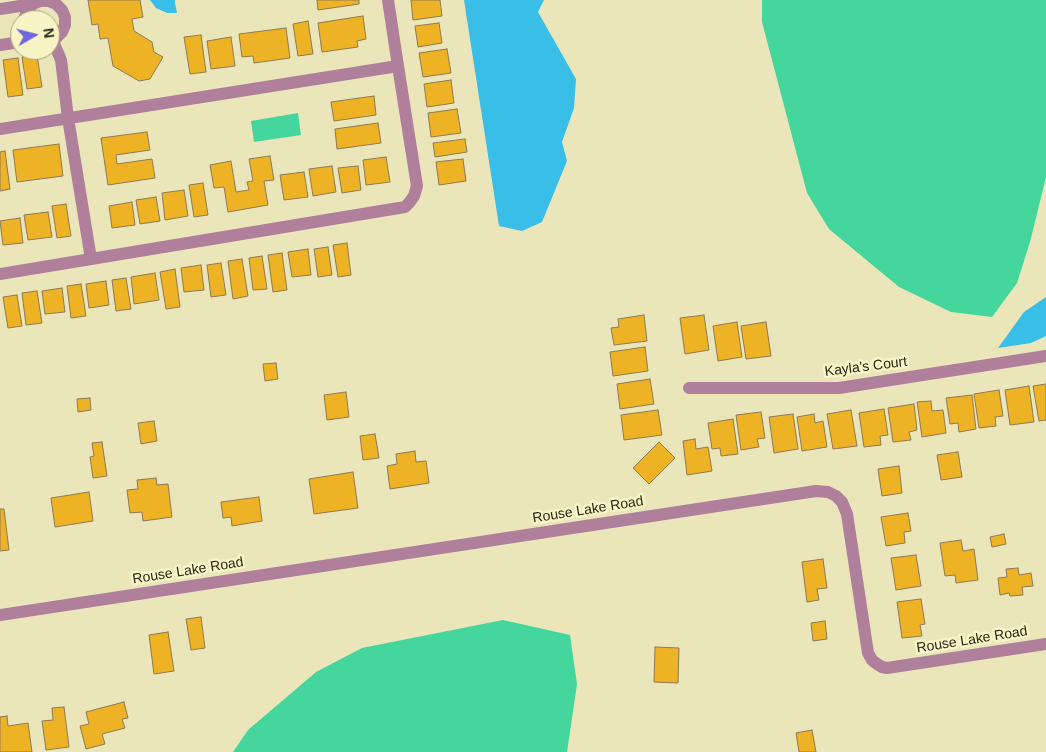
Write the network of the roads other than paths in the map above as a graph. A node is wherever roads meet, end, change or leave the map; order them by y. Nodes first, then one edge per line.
1 (49, 0) edge
2 (388, 0) edge
3 (32, 4) junction
4 (0, 9) edge
5 (27, 10) edge
6 (60, 34) edge
7 (60, 58) edge
8 (398, 66) junction
9 (68, 118) junction
10 (0, 129) edge
11 (91, 260) junction
12 (0, 274) edge
13 (1046, 356) edge
14 (689, 388) dead end
15 (0, 615) edge
16 (1046, 644) edge

1 - 3 street
1 - 6 street
2 - 8 street
3 - 4 street
3 - 5 street
7 - 9 street
8 - 9 street
8 - 11 street
9 - 10 street
9 - 11 street
11 - 12 street
13 - 14 street, Kayla's Court
15 - 16 street, Rouse Lake Road

